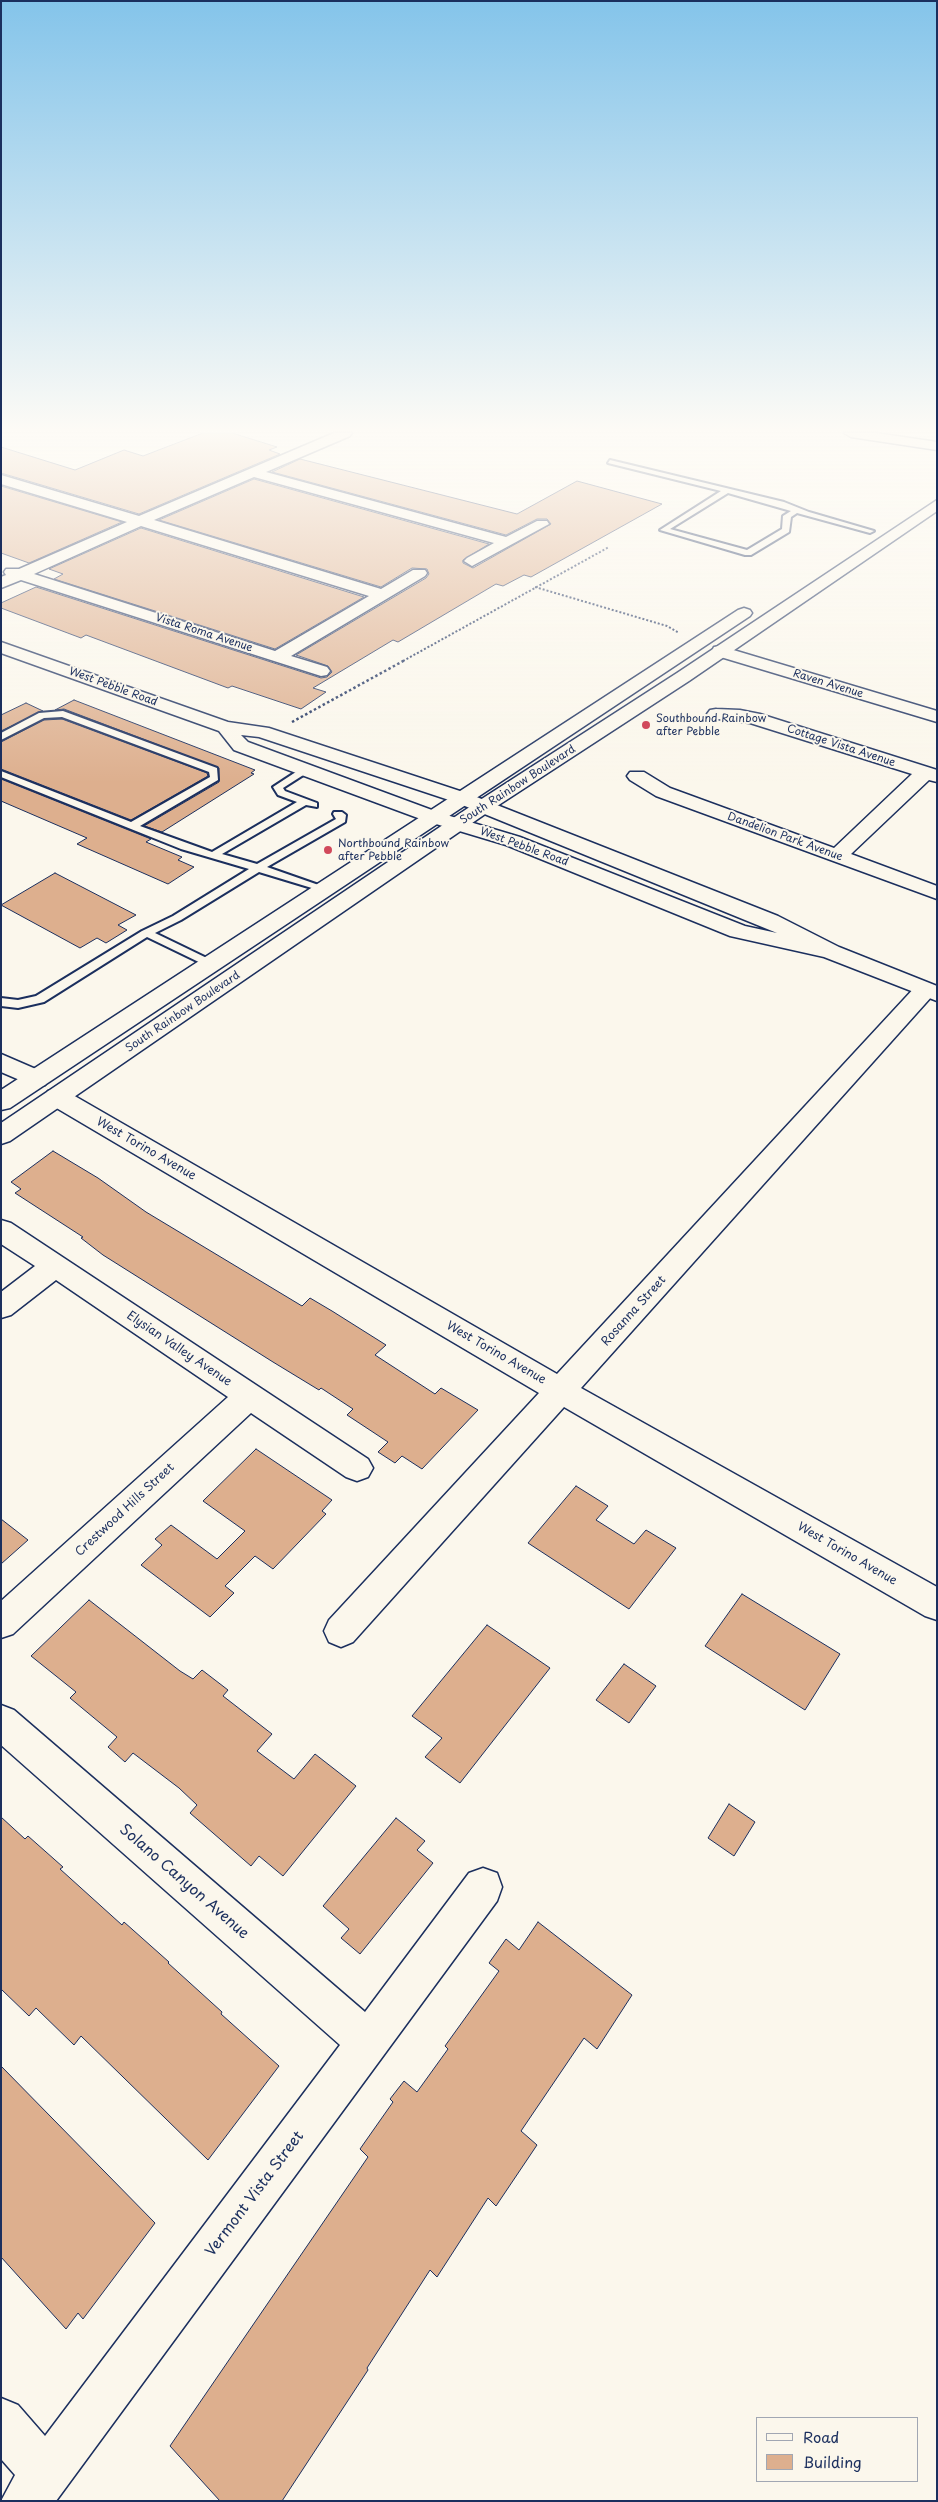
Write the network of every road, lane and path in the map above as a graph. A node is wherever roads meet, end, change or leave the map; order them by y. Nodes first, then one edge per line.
1 (75, 550) edge
2 (235, 550) edge
3 (493, 550) edge
4 (604, 550) edge
5 (736, 550) edge
6 (753, 550) edge
7 (869, 550) edge
8 (472, 561) dead end
9 (1, 568) edge
10 (419, 572) dead end
11 (21, 574) junction
12 (1, 583) edge
13 (535, 587) junction
14 (381, 594) junction
15 (757, 604) dead end
16 (734, 620) junction
17 (697, 643) junction
18 (1, 647) edge
19 (720, 651) junction
20 (277, 657) junction
21 (321, 671) dead end
22 (683, 677) junction
23 (716, 714) dead end
24 (935, 714) edge
25 (292, 722) dead end
26 (225, 727) junction
27 (1, 737) edge
28 (305, 770) junction
29 (1, 774) edge
30 (931, 774) edge
31 (636, 776) dead end
32 (462, 798) junction
33 (484, 806) junction
34 (338, 814) dead end
35 (433, 817) junction
36 (459, 824) junction
37 (132, 826) junction
38 (214, 855) junction
39 (837, 856) junction
40 (258, 868) junction
41 (325, 889) junction
42 (937, 893) edge
43 (146, 933) junction
44 (831, 952) junction
45 (202, 970) junction
46 (931, 992) edge
47 (1, 1002) edge
48 (1, 1062) edge
49 (36, 1079) junction
50 (57, 1097) junction
51 (1, 1102) edge
52 (1, 1116) edge
53 (1, 1135) edge
54 (1, 1230) edge
55 (55, 1266) junction
56 (1, 1307) edge
57 (561, 1391) junction
58 (250, 1396) junction
59 (357, 1468) dead end
60 (937, 1606) edge
61 (1, 1624) edge
62 (341, 1631) dead end
63 (1, 1722) edge
64 (483, 1887) dead end
65 (368, 2042) junction
66 (1, 2422) edge
67 (36, 2487) edge

1 - 11 main road
2 - 14 main road
3 - 8 main road
4 - 13 path
5 - 6 lane
7 - 19 main road, South Rainbow Boulevard
9 - 11 main road, Vista Roma Avenue
10 - 14 main road
11 - 12 main road
11 - 20 main road, Vista Roma Avenue
13 - 17 path
13 - 25 path
14 - 20 main road
15 - 16 main road, South Rainbow Boulevard
16 - 17 main road, South Rainbow Boulevard
16 - 19 main road
17 - 22 main road
17 - 32 main road, South Rainbow Boulevard
18 - 26 main road, West Pebble Road
19 - 22 main road, South Rainbow Boulevard
19 - 24 main road, Raven Avenue
20 - 21 main road, Vista Roma Avenue
22 - 33 main road, South Rainbow Boulevard
23 - 30 main road, Cottage Vista Avenue
26 - 28 main road, West Pebble Road
26 - 32 main road, West Pebble Road
27 - 37 lane
28 - 35 main road, West Pebble Road
28 - 38 lane
29 - 37 lane
30 - 39 main road
31 - 39 main road, Dandelion Park Avenue
32 - 33 main road, West Pebble Road
32 - 35 main road, South Rainbow Boulevard
33 - 36 main road, South Rainbow Boulevard
33 - 44 main road, West Pebble Road
34 - 40 lane
35 - 36 main road, West Pebble Road
35 - 41 main road, South Rainbow Boulevard
36 - 44 main road, West Pebble Road
36 - 50 main road, South Rainbow Boulevard
37 - 38 lane
38 - 40 lane
39 - 42 main road, Dandelion Park Avenue
40 - 41 lane
40 - 43 lane
41 - 45 main road, South Rainbow Boulevard
43 - 45 lane
43 - 47 lane
44 - 46 main road, West Pebble Road
45 - 49 main road, South Rainbow Boulevard
45 - 50 main road
46 - 57 main road, Rosanna Street
48 - 49 main road
49 - 51 main road, South Rainbow Boulevard
49 - 52 main road
50 - 53 main road, South Rainbow Boulevard
50 - 57 main road, West Torino Avenue
54 - 55 main road, Elysian Valley Avenue
55 - 56 main road
55 - 58 main road, Elysian Valley Avenue
57 - 60 main road, West Torino Avenue
57 - 62 main road, Rosanna Street
58 - 59 main road, Elysian Valley Avenue
58 - 61 main road, Crestwood Hills Street
63 - 65 main road, Solano Canyon Avenue
64 - 65 main road, Vermont Vista Street
65 - 67 main road, Vermont Vista Street
66 - 67 main road

